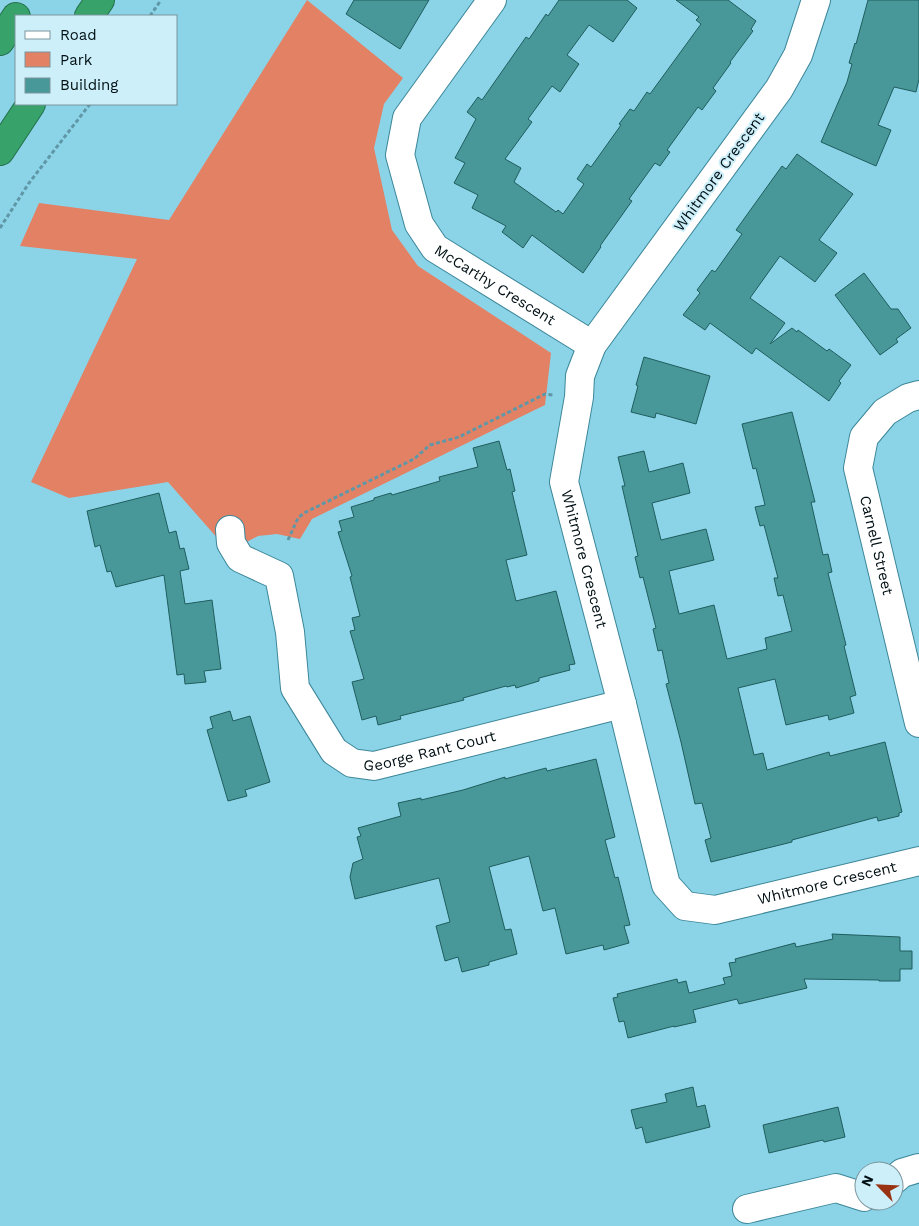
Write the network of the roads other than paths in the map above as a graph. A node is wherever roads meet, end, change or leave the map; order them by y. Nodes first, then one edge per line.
1 (28, 0) edge
2 (100, 0) edge
3 (492, 0) edge
4 (816, 0) edge
5 (18, 15) edge
6 (90, 15) edge
7 (15, 20) edge
8 (0, 41) edge
9 (30, 105) edge
10 (0, 151) edge
11 (592, 346) junction
12 (919, 395) edge
13 (230, 530) dead end
14 (622, 704) junction
15 (919, 724) edge
16 (919, 862) edge
17 (919, 1168) edge
18 (904, 1172) edge
19 (854, 1194) edge
20 (747, 1208) dead end

1 - 5 highway
2 - 6 highway
3 - 11 street, McCarthy Crescent
4 - 11 street, Whitmore Crescent
7 - 8 highway
9 - 10 highway
11 - 14 street, Whitmore Crescent
12 - 15 street, Carnell Street
13 - 14 street, George Rant Court
14 - 16 street, Whitmore Crescent
17 - 18 street
19 - 20 street

